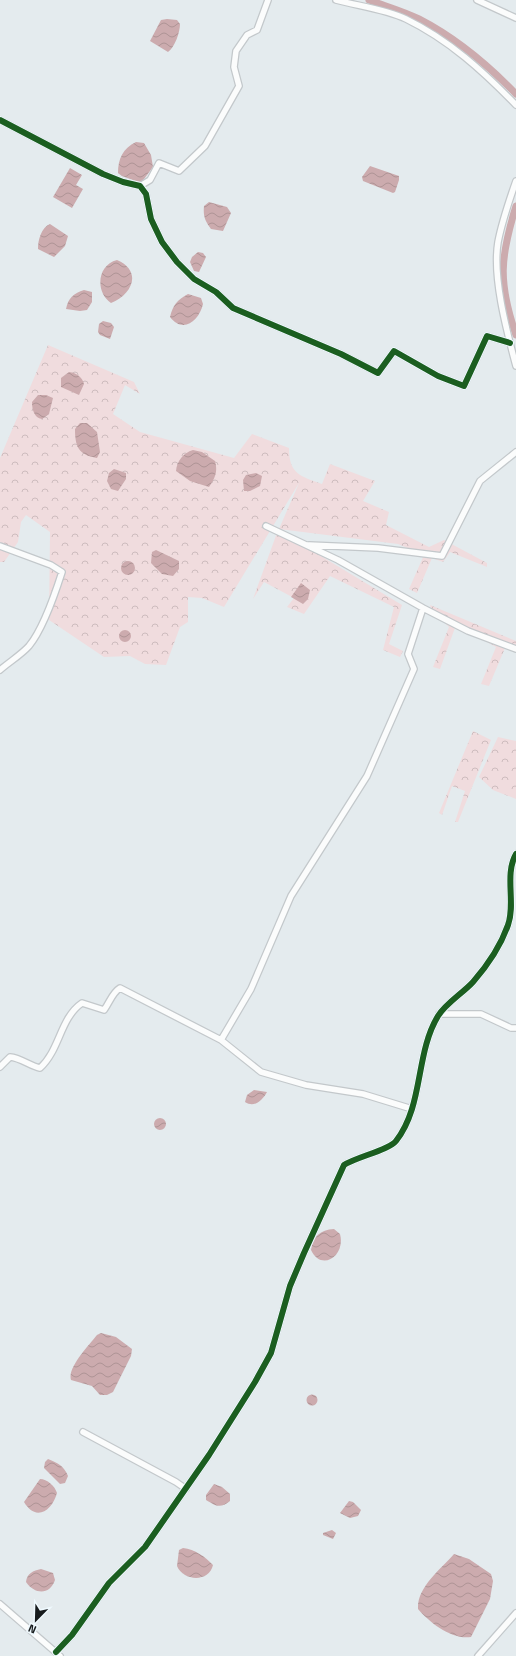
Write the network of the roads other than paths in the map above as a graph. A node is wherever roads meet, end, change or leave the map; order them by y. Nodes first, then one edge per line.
1 (268, 0) edge
2 (336, 0) edge
3 (477, 0) edge
4 (516, 18) edge
5 (516, 105) edge
6 (0, 120) edge
7 (516, 181) edge
8 (140, 186) junction
9 (510, 343) junction
10 (516, 366) edge
11 (516, 452) edge
12 (266, 526) dead end
13 (306, 545) junction
14 (0, 546) edge
15 (423, 608) junction
16 (516, 649) edge
17 (0, 670) edge
18 (516, 854) edge
19 (439, 1014) junction
20 (516, 1028) edge
21 (221, 1040) junction
22 (0, 1067) edge
23 (412, 1109) junction
24 (83, 1432) dead end
25 (186, 1490) junction
26 (0, 1604) edge
27 (516, 1613) edge
28 (58, 1654) edge
29 (478, 1656) edge

1 - 8 street
2 - 5 street
3 - 4 street
6 - 8 street
7 - 9 street
8 - 9 street
9 - 10 street
11 - 13 street
12 - 13 street
13 - 15 street
14 - 17 street
15 - 16 street
15 - 21 street
18 - 19 street
19 - 20 street
19 - 23 street
21 - 22 street
21 - 23 street
23 - 25 street
24 - 25 street
25 - 28 street
26 - 28 street
27 - 29 street

